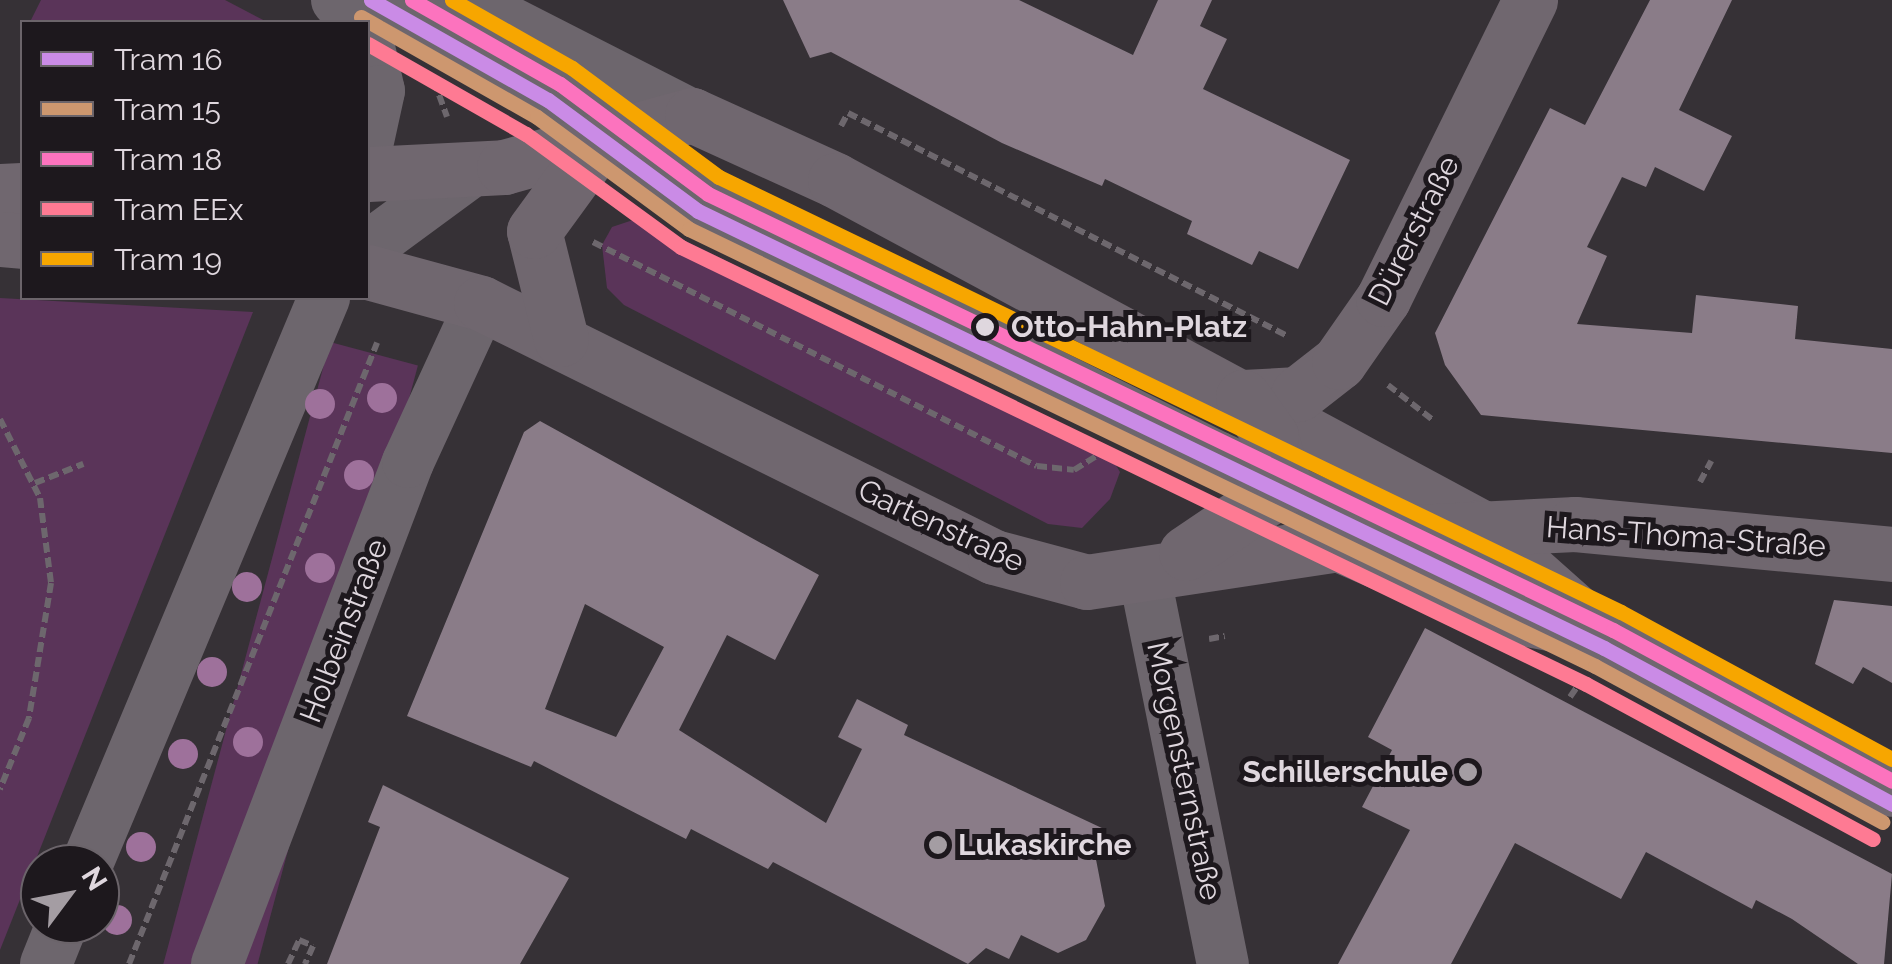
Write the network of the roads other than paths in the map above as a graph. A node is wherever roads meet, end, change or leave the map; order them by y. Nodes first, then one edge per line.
1 (337, 0) edge
2 (398, 0) edge
3 (466, 0) edge
4 (1530, 0) edge
5 (355, 20) edge
6 (539, 21) edge
7 (370, 52) edge
8 (692, 115) junction
9 (370, 132) edge
10 (612, 138) junction
11 (462, 152) junction
12 (370, 174) edge
13 (370, 245) edge
14 (370, 273) edge
15 (323, 300) edge
16 (482, 303) junction
17 (560, 339) junction
18 (1243, 397) junction
19 (1284, 487) junction
20 (1480, 527) junction
21 (1393, 535) junction
22 (1334, 542) junction
23 (1892, 554) edge
24 (1145, 578) junction
25 (1598, 632) junction
26 (1892, 789) edge
27 (95, 844) edge
28 (217, 964) edge
29 (1223, 964) edge

1 - 5 street
2 - 10 street
3 - 6 street
4 - 18 main road, Dürerstraße
6 - 8 street
7 - 9 street
8 - 10 main road
8 - 18 main road
10 - 11 main road
10 - 17 main road
10 - 19 street
11 - 12 main road
11 - 13 street
14 - 16 main road, Gartenstraße
15 - 27 street
16 - 17 main road, Gartenstraße
16 - 28 street, Holbeinstraße
17 - 24 main road, Gartenstraße
18 - 19 main road
18 - 20 main road
19 - 21 street
19 - 24 main road
20 - 21 main road, Hans-Thoma-Straße
20 - 23 main road, Hans-Thoma-Straße
20 - 25 main road
21 - 22 main road, Gartenstraße
21 - 25 street
22 - 24 main road, Gartenstraße
22 - 25 main road
24 - 29 street, Morgensternstraße
25 - 26 main road

